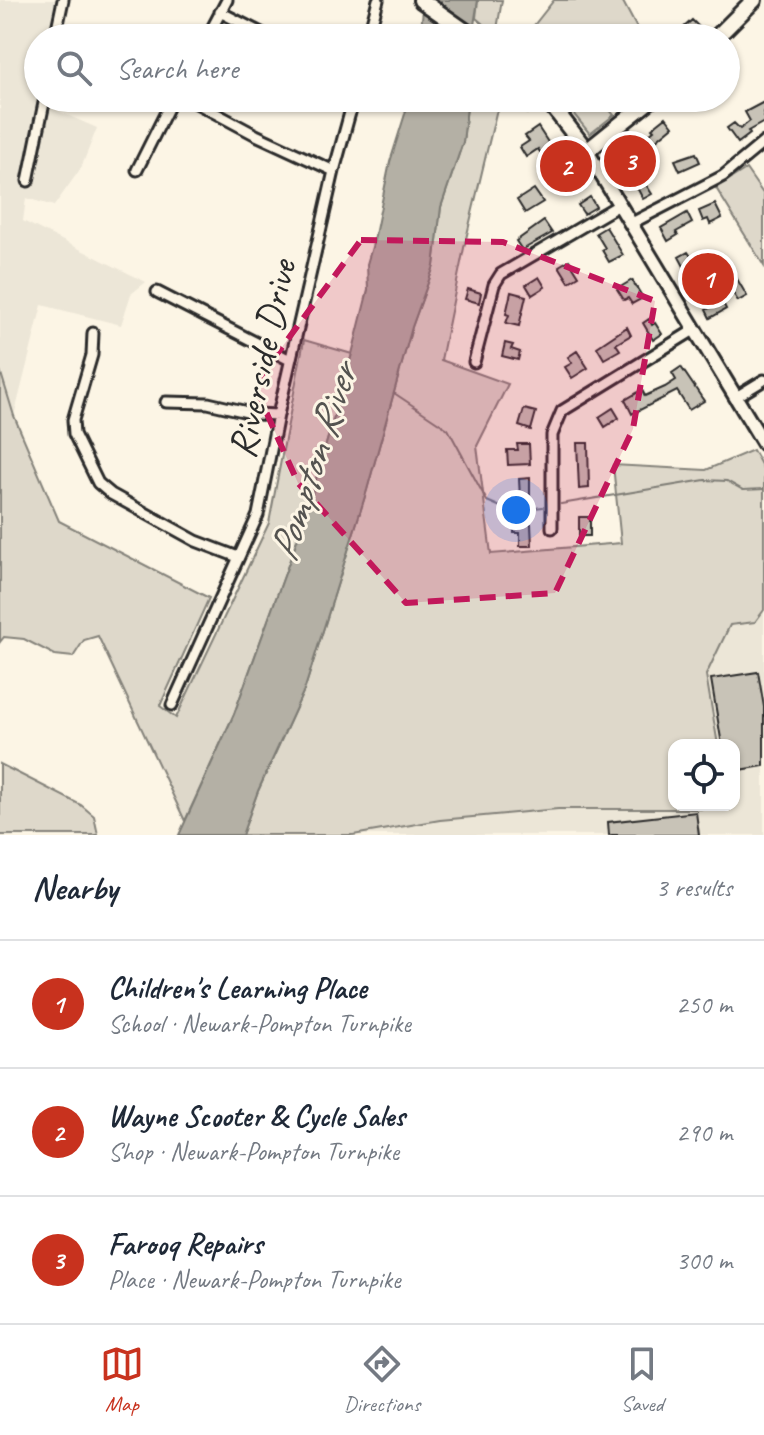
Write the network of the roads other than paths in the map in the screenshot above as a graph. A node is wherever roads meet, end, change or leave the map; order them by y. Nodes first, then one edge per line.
1 (63, 0) edge
2 (227, 0) edge
3 (378, 0) edge
4 (421, 0) edge
5 (754, 0) edge
6 (220, 12) junction
7 (58, 24) edge
8 (214, 24) edge
9 (244, 24) edge
10 (372, 24) edge
11 (455, 24) edge
12 (730, 24) edge
13 (42, 112) edge
14 (166, 112) edge
15 (213, 112) edge
16 (350, 112) edge
17 (559, 112) edge
18 (636, 112) edge
19 (764, 142) edge
20 (587, 151) junction
21 (137, 170) dead end
22 (334, 171) junction
23 (28, 181) dead end
24 (619, 205) junction
25 (630, 224) junction
26 (157, 292) dead end
27 (694, 330) junction
28 (93, 333) dead end
29 (290, 360) junction
30 (474, 362) dead end
31 (764, 380) edge
32 (736, 397) junction
33 (166, 402) dead end
34 (278, 415) junction
35 (764, 444) edge
36 (552, 528) dead end
37 (238, 557) junction
38 (172, 705) dead end

1 - 7 street
2 - 6 street
3 - 10 street
4 - 11 main road
5 - 12 main road
6 - 8 street
6 - 9 street
13 - 23 street
14 - 21 street
15 - 22 street
16 - 22 street, Riverside Drive
17 - 20 main road
18 - 20 main road
19 - 25 street
20 - 24 main road
22 - 29 street, Riverside Drive
24 - 25 main road
24 - 30 street
25 - 27 main road
26 - 29 street
27 - 32 main road
27 - 36 street
28 - 37 street
29 - 34 street, Riverside Drive
31 - 32 street
32 - 35 main road
33 - 34 street
34 - 37 street, Riverside Drive
37 - 38 street, Riverside Drive

